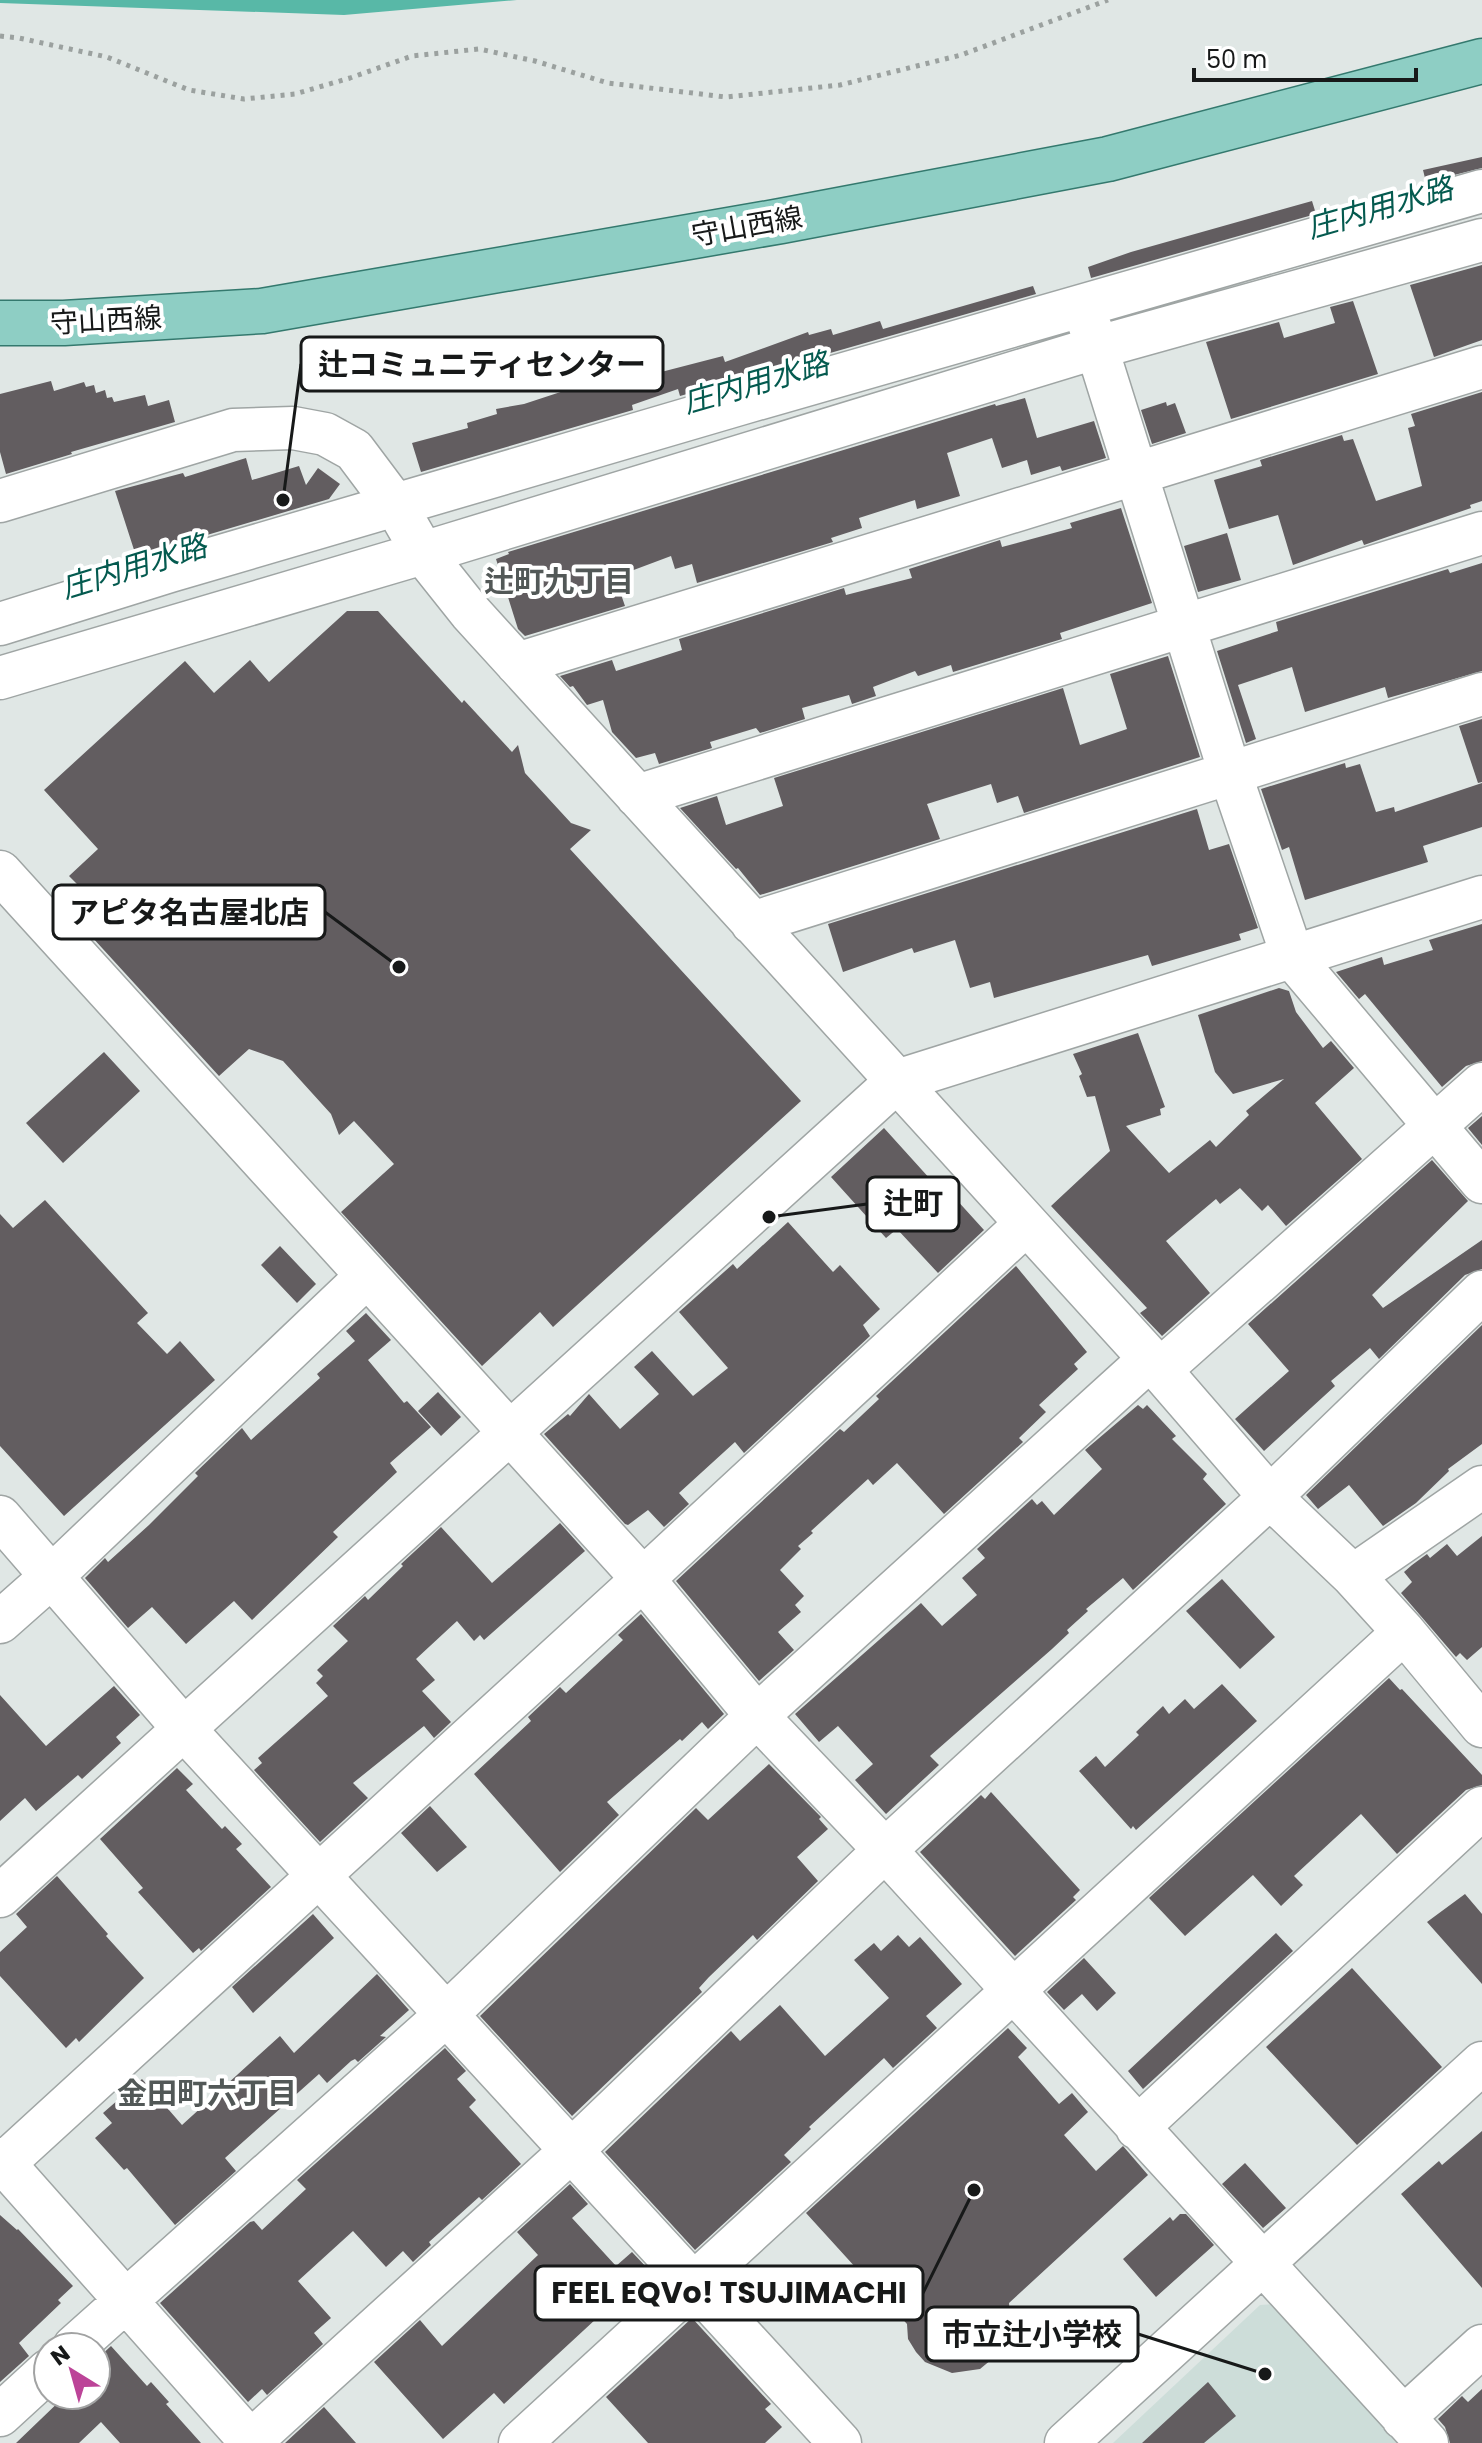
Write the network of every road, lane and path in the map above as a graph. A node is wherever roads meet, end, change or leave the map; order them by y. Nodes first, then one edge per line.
1 (1108, 0) edge
2 (0, 36) edge
3 (1482, 61) edge
4 (1482, 191) edge
5 (1482, 240) edge
6 (1085, 306) junction
7 (0, 323) edge
8 (1095, 348) junction
9 (1482, 367) edge
10 (736, 405) junction
11 (749, 453) junction
12 (1136, 474) junction
13 (0, 501) edge
14 (396, 506) junction
15 (1482, 533) edge
16 (423, 553) junction
17 (0, 624) edge
18 (1184, 626) junction
19 (517, 664) junction
20 (0, 678) edge
21 (1482, 694) edge
22 (1230, 773) junction
23 (637, 796) junction
24 (0, 872) edge
25 (1482, 897) edge
26 (752, 923) junction
27 (1293, 958) junction
28 (897, 1081) junction
29 (1482, 1084) edge
30 (1436, 1125) junction
31 (1482, 1182) edge
32 (1026, 1224) junction
33 (366, 1277) junction
34 (1482, 1292) edge
35 (1155, 1364) junction
36 (508, 1434) junction
37 (1482, 1487) edge
38 (1270, 1497) junction
39 (0, 1517) edge
40 (52, 1576) junction
41 (1353, 1576) junction
42 (643, 1579) junction
43 (0, 1622) edge
44 (1404, 1632) junction
45 (757, 1716) junction
46 (1482, 1726) edge
47 (184, 1729) junction
48 (1482, 1808) edge
49 (885, 1850) junction
50 (319, 1875) junction
51 (0, 1896) edge
52 (1012, 1991) junction
53 (447, 2014) junction
54 (1482, 2063) edge
55 (1137, 2128) junction
56 (572, 2150) junction
57 (1, 2163) edge
58 (1261, 2265) junction
59 (695, 2283) junction
60 (126, 2300) junction
61 (92, 2331) edge
62 (1482, 2346) edge
63 (32, 2386) edge
64 (0, 2415) edge
65 (1415, 2431) edge
66 (820, 2436) edge
67 (250, 2442) edge
68 (520, 2443) edge
69 (1066, 2443) edge

1 - 2 path
3 - 7 main road, 守山西線
4 - 6 street
5 - 8 street
6 - 8 street
6 - 10 street
8 - 11 street
8 - 12 street
9 - 12 street
10 - 11 street
10 - 14 street
11 - 16 street
12 - 18 street
12 - 19 street
13 - 14 street
14 - 16 street
14 - 17 street
15 - 18 street
16 - 19 street
16 - 20 street
18 - 22 street
18 - 23 street
19 - 23 street
21 - 22 street
22 - 26 street
22 - 27 street
23 - 26 street
24 - 33 street
25 - 27 street
26 - 28 street
27 - 28 street
27 - 30 street
28 - 32 street
28 - 36 street
29 - 30 street
30 - 31 street
30 - 35 street
32 - 35 street
32 - 42 street
33 - 36 street
33 - 40 street
34 - 38 street
35 - 38 street
35 - 45 street
36 - 42 street
36 - 47 street
37 - 41 street
38 - 41 street
38 - 49 street
39 - 40 street
40 - 43 street
40 - 47 street
41 - 44 street
42 - 45 street
42 - 50 street
44 - 46 street
44 - 52 street
45 - 49 street
45 - 53 street
47 - 50 street
47 - 51 street
48 - 55 street
49 - 52 street
49 - 56 street
50 - 53 street
50 - 57 street
52 - 55 street
52 - 59 street
53 - 56 street
53 - 60 street
54 - 58 street
55 - 58 street
56 - 59 street
56 - 67 street
57 - 60 street
58 - 65 street
58 - 69 street
59 - 66 street
59 - 68 street
60 - 61 street
60 - 67 street
62 - 65 street
63 - 64 street

